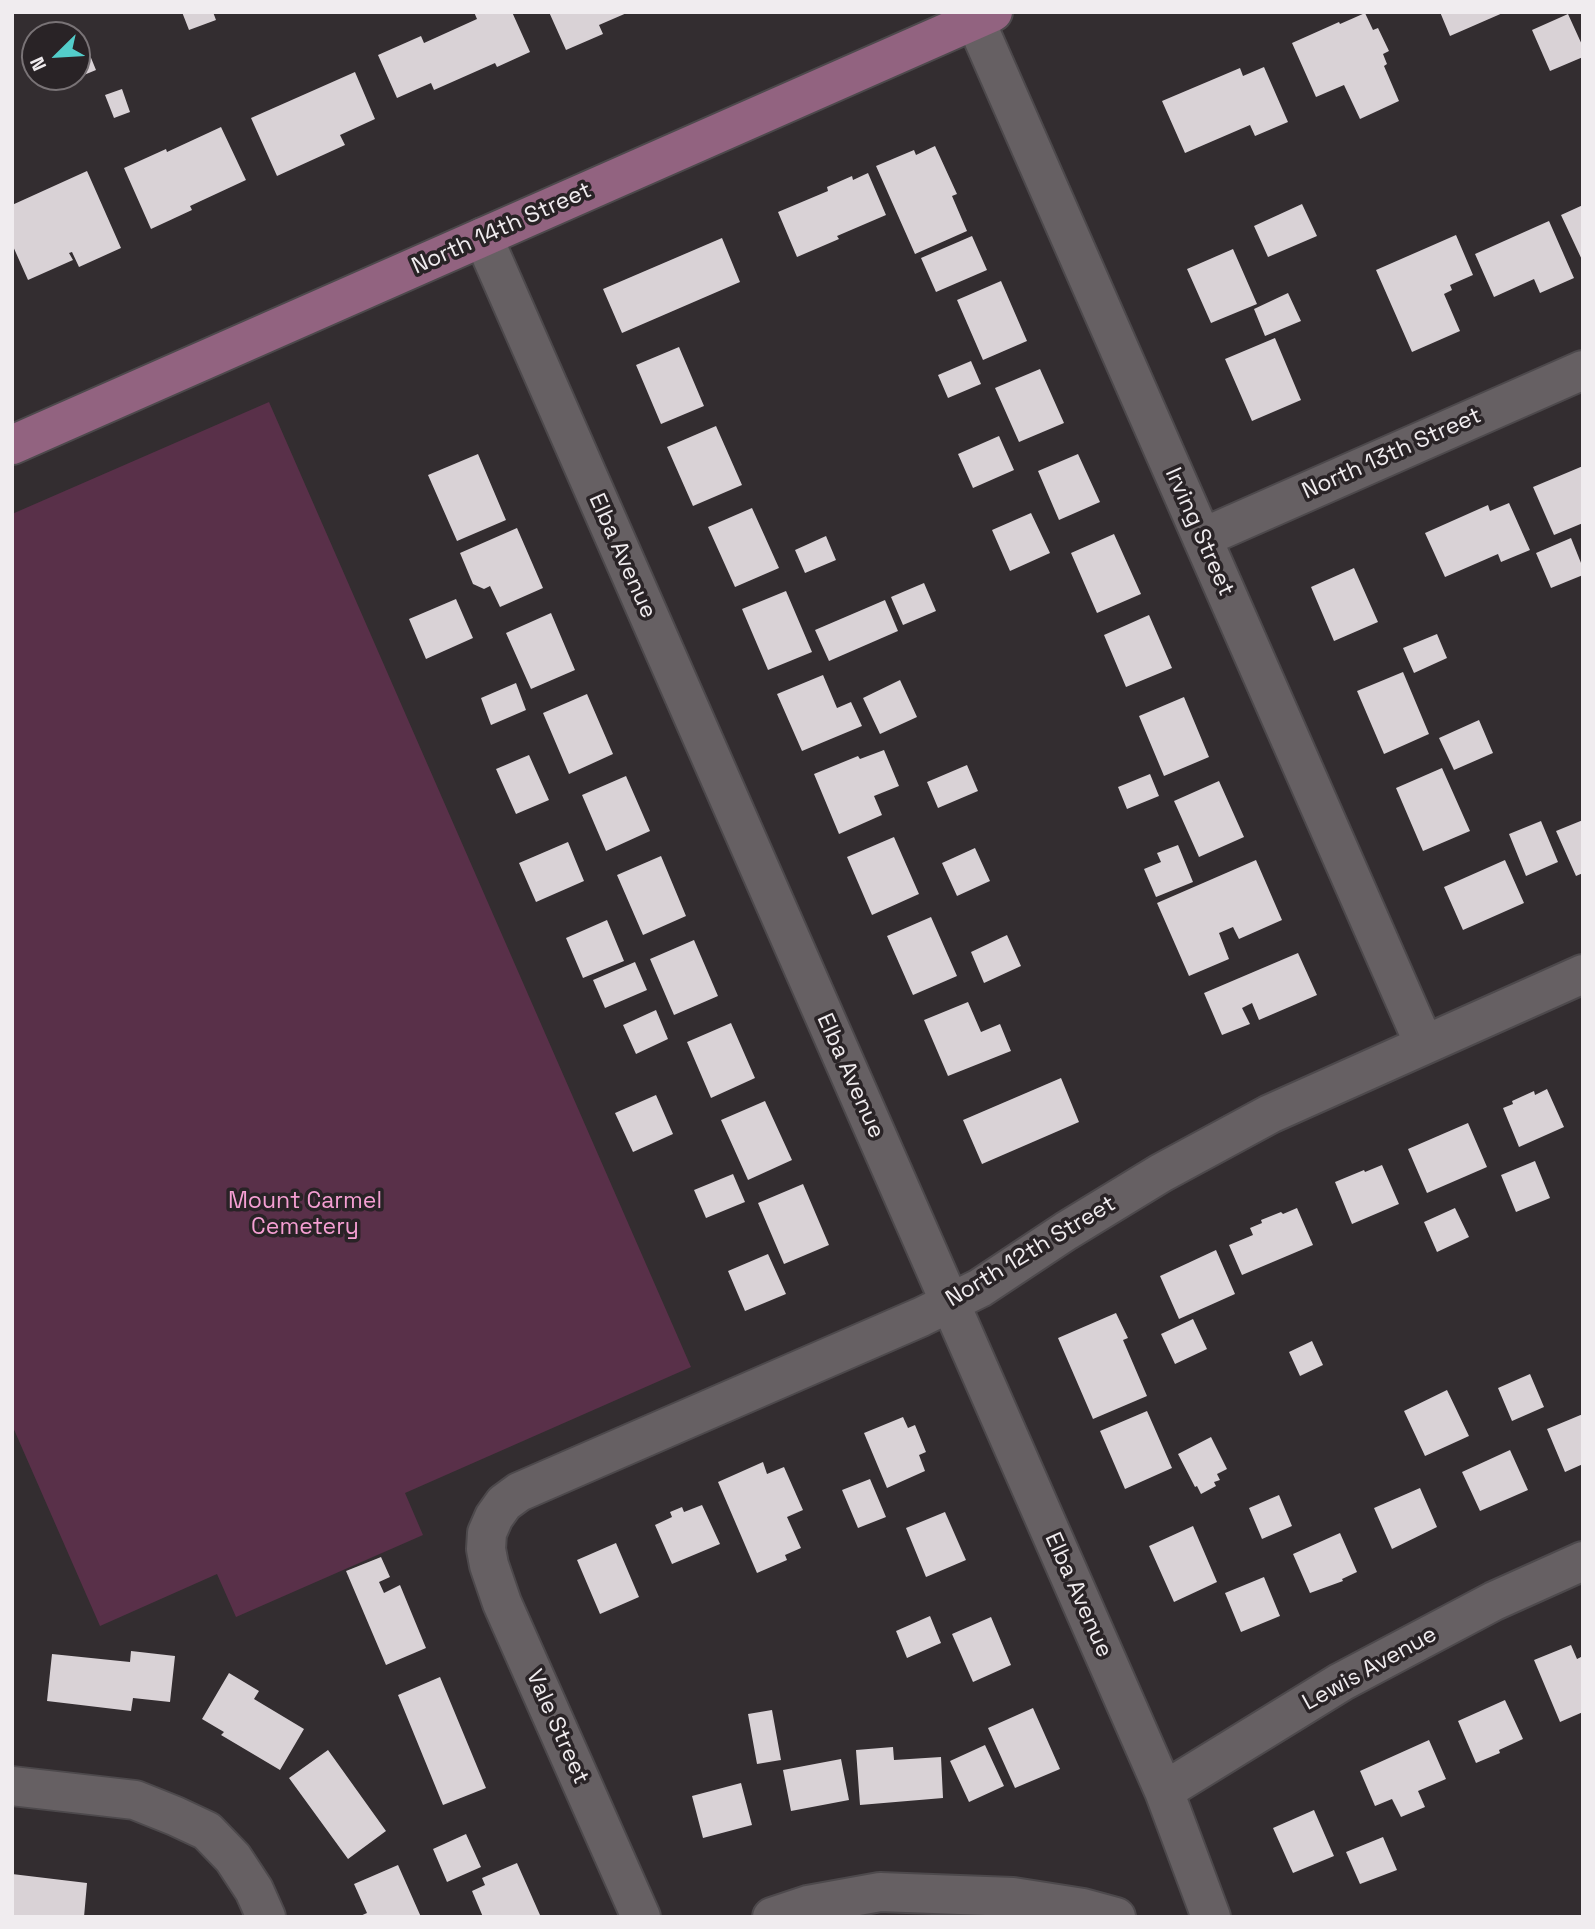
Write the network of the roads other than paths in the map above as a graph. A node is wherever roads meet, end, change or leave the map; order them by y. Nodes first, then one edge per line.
1 (984, 16) edge
2 (482, 237) junction
3 (1583, 370) edge
4 (12, 445) edge
5 (1202, 538) junction
6 (1583, 974) edge
7 (1424, 1044) junction
8 (950, 1302) junction
9 (487, 1533) joint
10 (1583, 1562) edge
11 (12, 1786) edge
12 (1164, 1791) junction
13 (266, 1917) edge
14 (641, 1917) edge
15 (772, 1917) edge
16 (1116, 1917) edge
17 (1211, 1917) edge

1 - 2 main road, North 14th Street
1 - 5 street, Irving Street
2 - 4 main road, North 14th Street
2 - 8 street, Elba Avenue
3 - 5 street, North 13th Street
5 - 7 street, Irving Street
6 - 7 street, North 12th Street
7 - 8 street, North 12th Street
8 - 9 street, North 12th Street
8 - 12 street, Elba Avenue
9 - 14 street, Vale Street
10 - 12 street, Lewis Avenue
11 - 13 street
12 - 17 street, Elba Avenue
15 - 16 street

